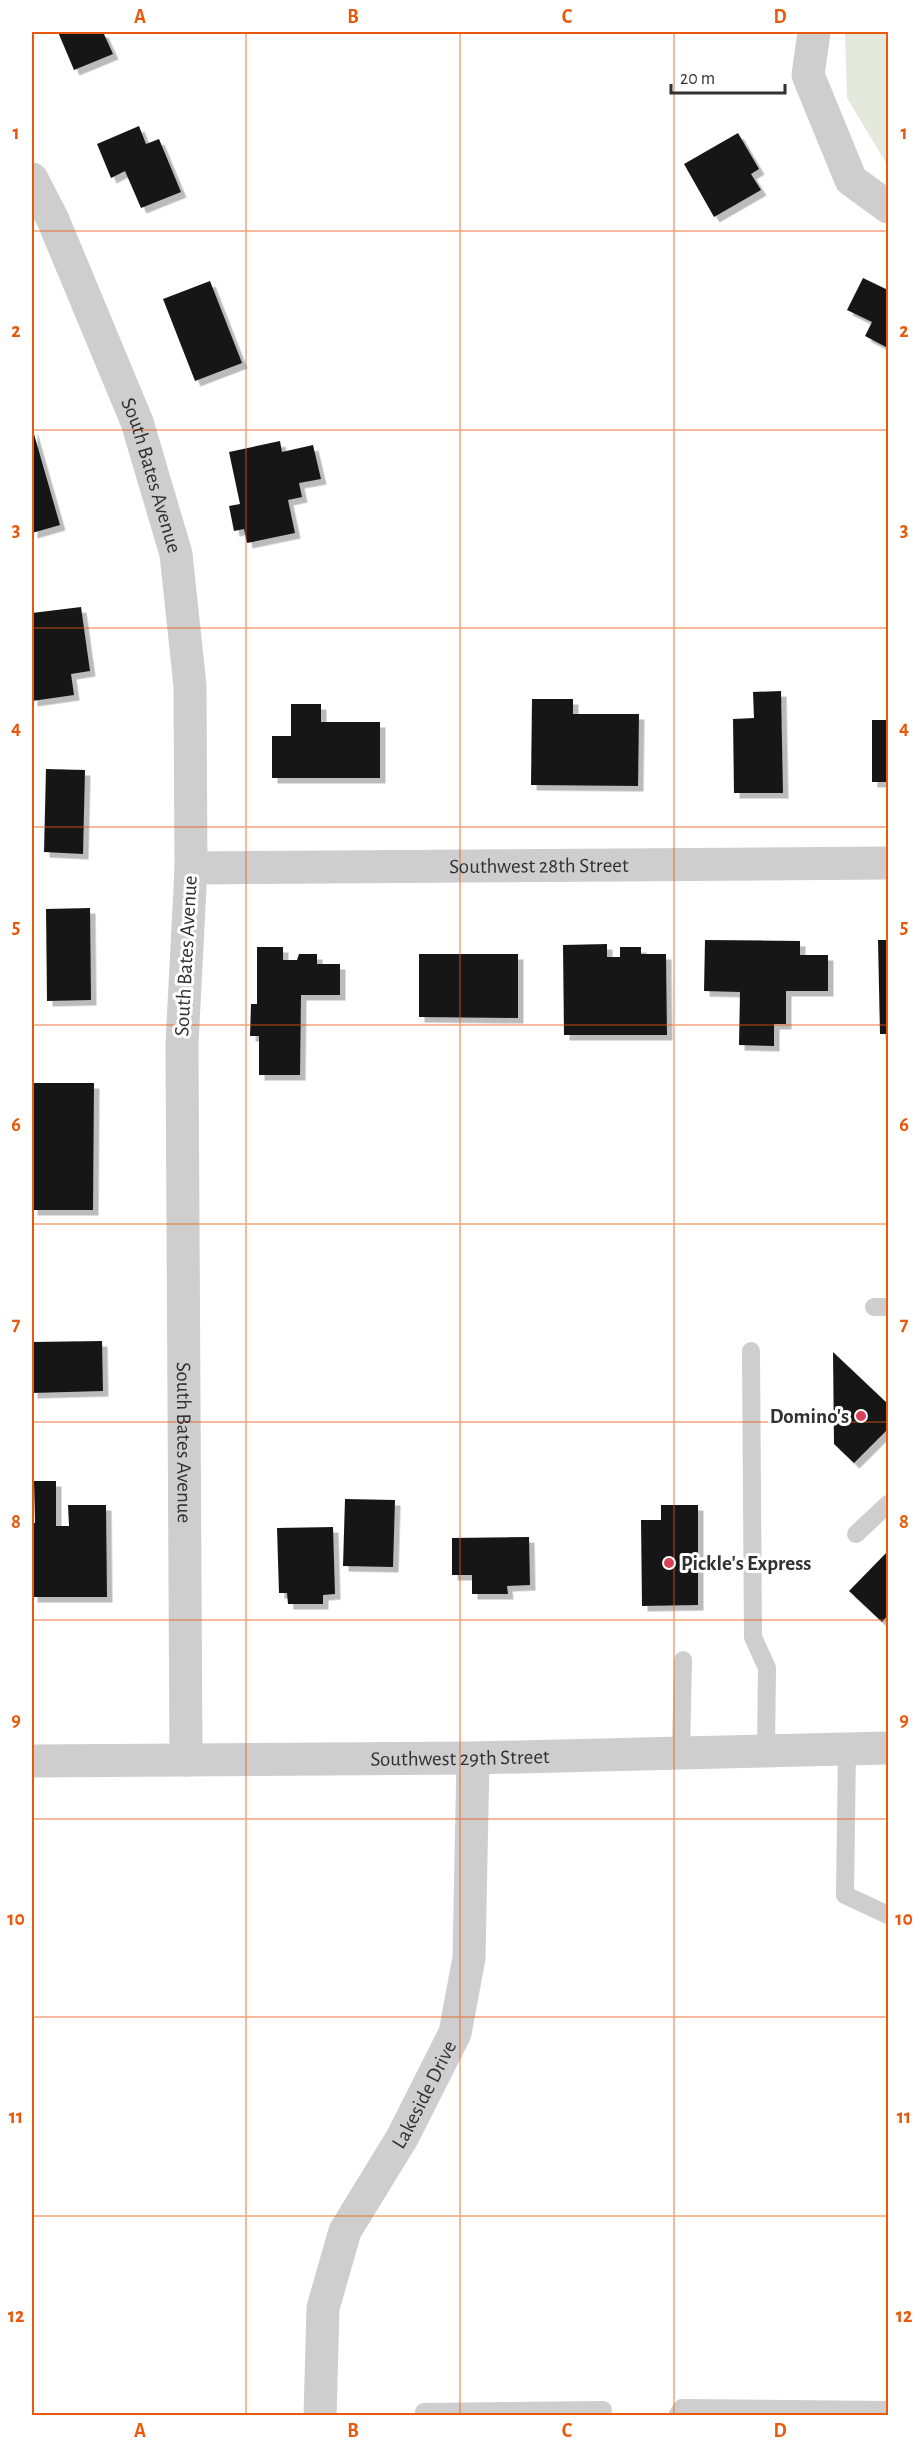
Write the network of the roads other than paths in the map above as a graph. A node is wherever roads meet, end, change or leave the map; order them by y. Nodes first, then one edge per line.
1 (814, 32) edge
2 (32, 179) edge
3 (888, 207) edge
4 (888, 863) edge
5 (191, 868) junction
6 (751, 1351) dead end
7 (888, 1504) edge
8 (856, 1534) dead end
9 (683, 1660) dead end
10 (847, 1748) junction
11 (888, 1748) edge
12 (766, 1750) junction
13 (681, 1752) junction
14 (473, 1758) junction
15 (186, 1760) junction
16 (32, 1761) edge
17 (888, 1915) edge
18 (603, 2410) dead end
19 (888, 2410) edge
20 (320, 2415) edge
21 (423, 2415) edge
22 (677, 2415) edge

1 - 3 street
2 - 5 street, South Bates Avenue
4 - 5 street, Southwest 28th Street
5 - 15 street, South Bates Avenue
6 - 12 lane
7 - 8 lane
9 - 13 lane
10 - 11 street, Southwest 29th Street
10 - 12 street, Southwest 29th Street
10 - 17 lane
12 - 13 street, Southwest 29th Street
13 - 14 street, Southwest 29th Street
14 - 15 street, Southwest 29th Street
14 - 20 street, Lakeside Drive
15 - 16 street, Southwest 29th Street
18 - 21 lane
19 - 22 lane

